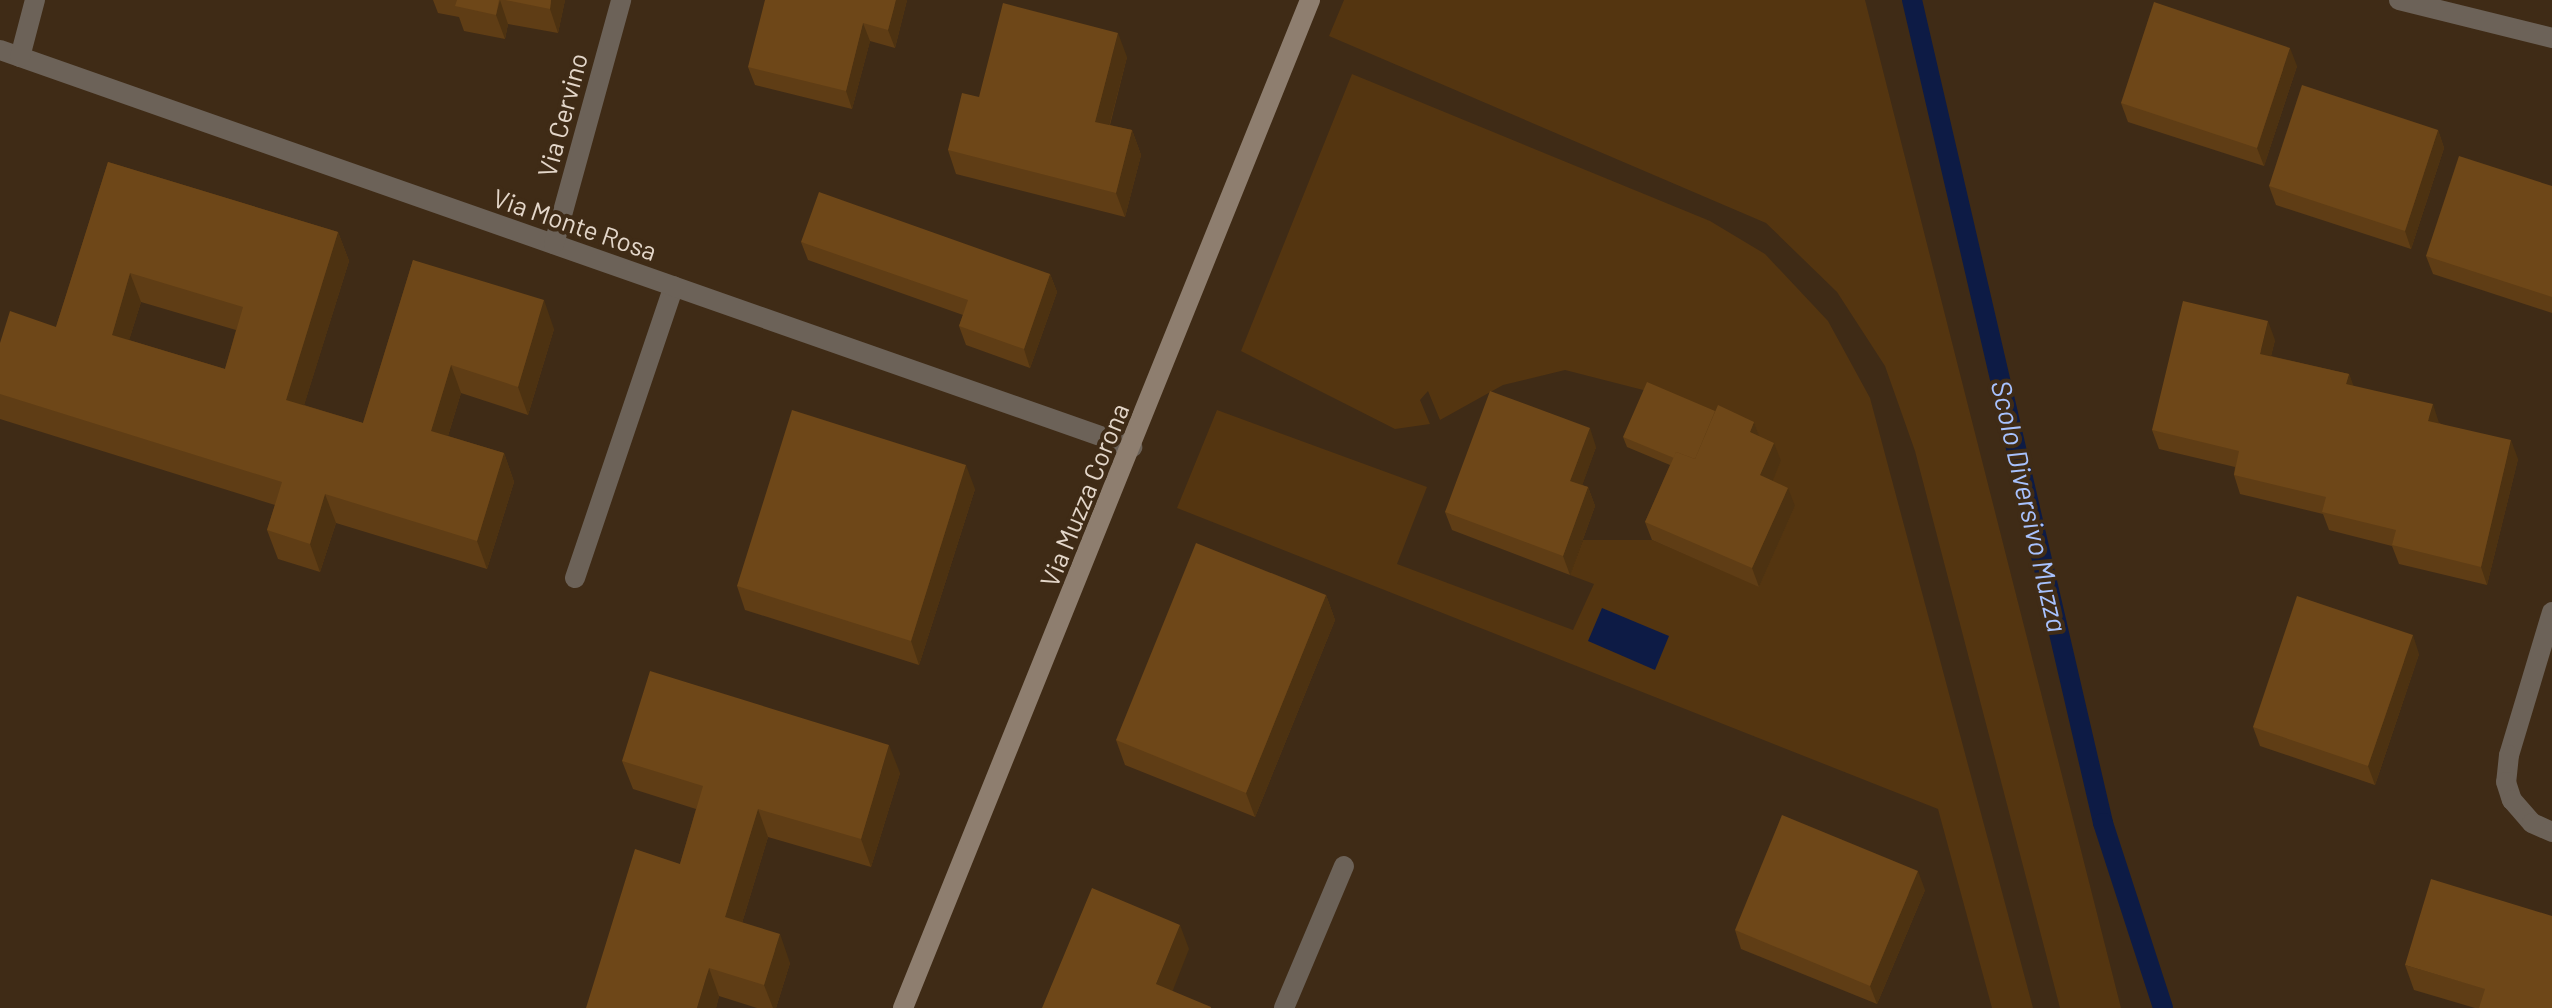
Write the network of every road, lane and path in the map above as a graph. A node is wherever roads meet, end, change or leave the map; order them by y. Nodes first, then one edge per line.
1 (35, 0) edge
2 (621, 0) edge
3 (1310, 0) edge
4 (2399, 0) edge
5 (2552, 38) edge
6 (0, 50) edge
7 (20, 57) junction
8 (554, 244) junction
9 (674, 286) junction
10 (1132, 447) junction
11 (575, 578) dead end
12 (2552, 612) edge
13 (2552, 832) edge
14 (1344, 866) dead end
15 (903, 1008) edge
16 (1284, 1008) edge

1 - 7 street
2 - 8 street, Via Cervino
3 - 10 street, Via Muzza Corona
4 - 5 street
6 - 7 street, Via Monte Rosa
7 - 8 street, Via Monte Rosa
8 - 9 street, Via Monte Rosa
9 - 10 street, Via Monte Rosa
9 - 11 street
10 - 15 street, Via Muzza Corona
12 - 13 street
14 - 16 street

